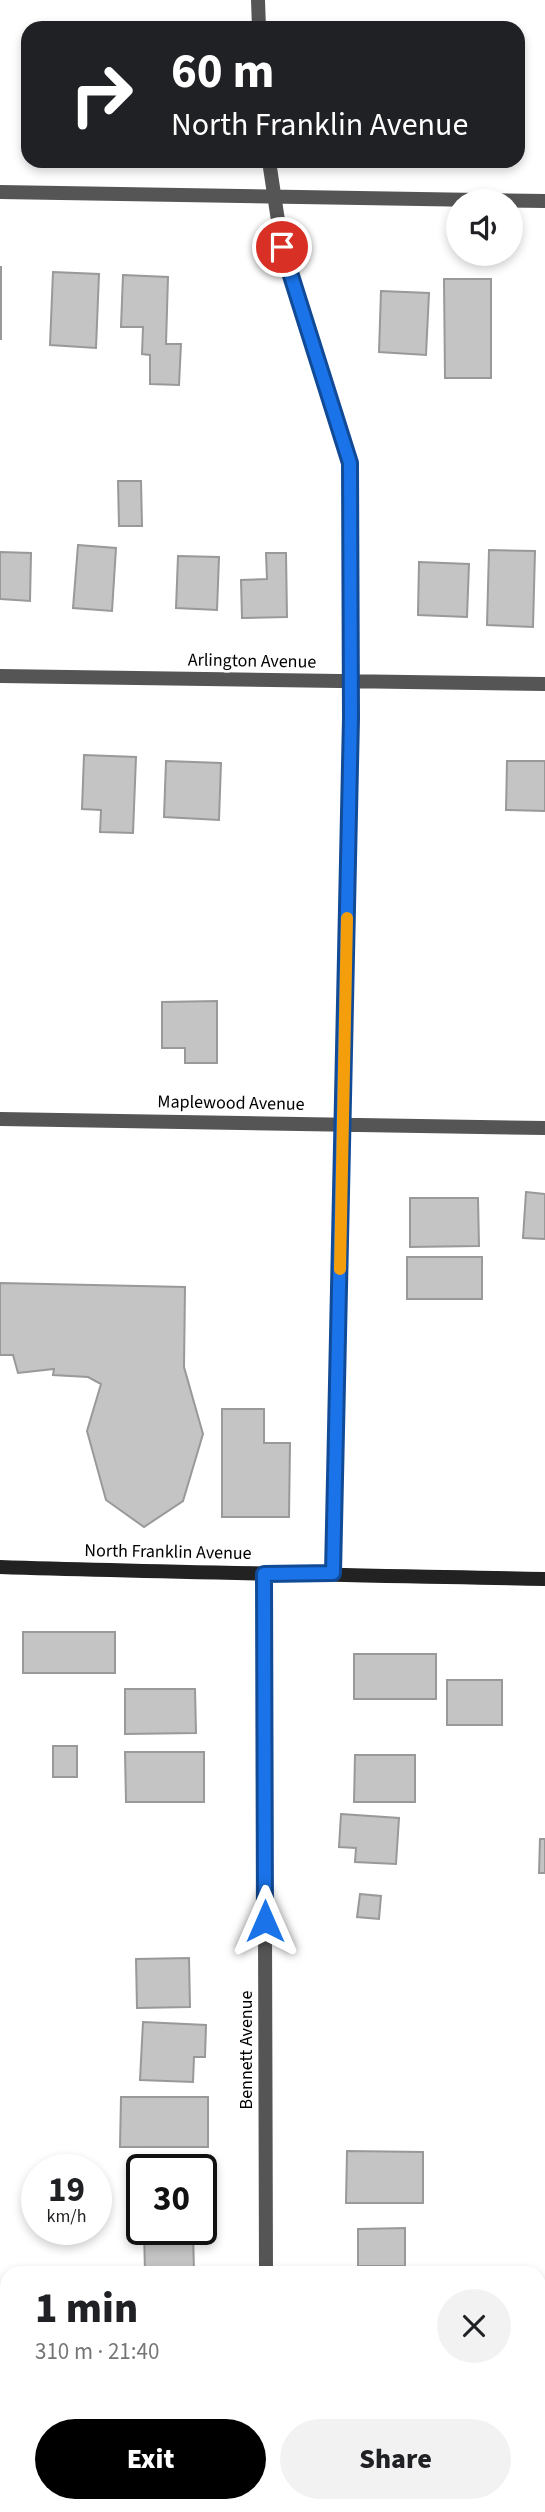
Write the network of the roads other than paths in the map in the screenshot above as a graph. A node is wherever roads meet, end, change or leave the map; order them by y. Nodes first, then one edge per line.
1 (258, 0) edge
2 (259, 21) edge
3 (270, 168) edge
4 (0, 192) edge
5 (275, 198) junction
6 (545, 201) edge
7 (0, 676) edge
8 (352, 682) junction
9 (545, 684) edge
10 (0, 1119) edge
11 (342, 1124) junction
12 (545, 1128) edge
13 (0, 1567) edge
14 (333, 1573) junction
15 (264, 1574) junction
16 (545, 1579) edge
17 (266, 2266) edge

1 - 2 street
3 - 5 street
4 - 5 street
5 - 6 street
5 - 8 street
7 - 8 street, Arlington Avenue
8 - 9 street, Arlington Avenue
8 - 11 street
10 - 11 street, Maplewood Avenue
11 - 12 street, Maplewood Avenue
11 - 14 street
13 - 15 street, North Franklin Avenue
14 - 15 street, North Franklin Avenue
14 - 16 street, North Franklin Avenue
15 - 17 street, Bennett Avenue

